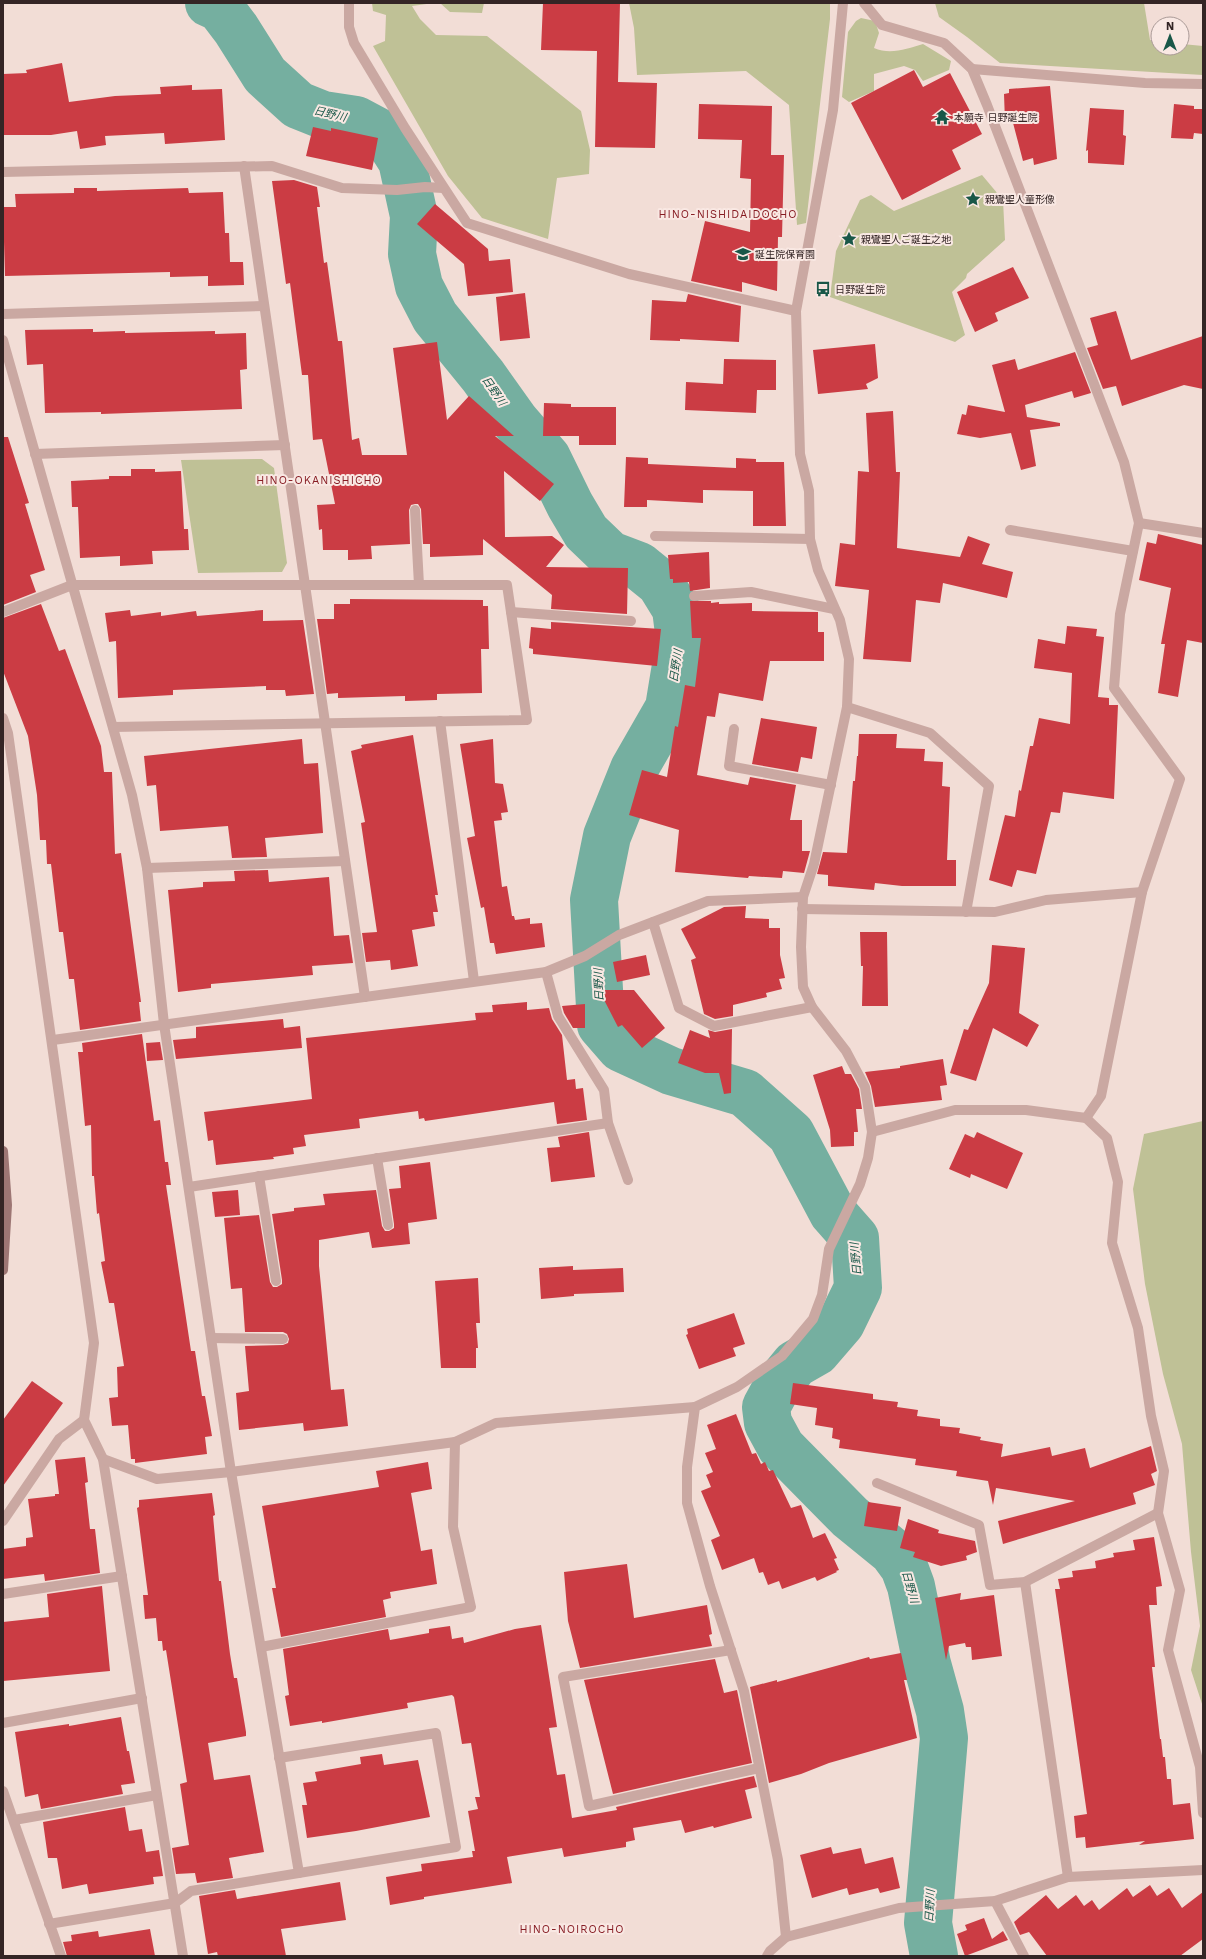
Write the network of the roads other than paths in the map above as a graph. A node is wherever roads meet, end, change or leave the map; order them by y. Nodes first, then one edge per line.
1 (349, 3) edge
2 (844, 3) edge
3 (864, 3) edge
4 (972, 69) junction
5 (1203, 84) edge
6 (244, 166) junction
7 (3, 172) edge
8 (443, 188) junction
9 (264, 306) junction
10 (796, 311) junction
11 (3, 314) edge
12 (3, 345) edge
13 (284, 445) junction
14 (35, 454) junction
15 (414, 510) dead end
16 (1139, 523) junction
17 (1010, 530) dead end
18 (1203, 533) edge
19 (655, 536) dead end
20 (810, 539) junction
21 (1133, 551) junction
22 (72, 585) junction
23 (305, 585) junction
24 (418, 585) junction
25 (694, 596) dead end
26 (834, 609) junction
27 (3, 612) edge
28 (511, 612) junction
29 (631, 621) dead end
30 (847, 707) junction
31 (3, 718) edge
32 (440, 721) junction
33 (325, 723) junction
34 (113, 727) junction
35 (734, 729) dead end
36 (831, 785) junction
37 (345, 861) junction
38 (147, 868) junction
39 (1142, 892) junction
40 (803, 897) junction
41 (802, 908) junction
42 (966, 912) junction
43 (653, 922) junction
44 (546, 972) junction
45 (474, 982) junction
46 (365, 996) junction
47 (812, 1007) junction
48 (164, 1024) junction
49 (52, 1040) junction
50 (1086, 1118) junction
51 (608, 1123) junction
52 (872, 1132) junction
53 (3, 1151) edge
54 (377, 1158) junction
55 (259, 1176) junction
56 (628, 1180) dead end
57 (189, 1187) junction
58 (388, 1225) dead end
59 (3, 1270) edge
60 (276, 1281) dead end
61 (211, 1338) junction
62 (283, 1339) dead end
63 (695, 1407) junction
64 (84, 1420) junction
65 (455, 1442) junction
66 (104, 1459) junction
67 (231, 1472) junction
68 (877, 1483) dead end
69 (1158, 1514) junction
70 (3, 1521) edge
71 (122, 1576) junction
72 (1025, 1582) junction
73 (3, 1594) edge
74 (261, 1648) junction
75 (731, 1650) junction
76 (142, 1698) junction
77 (3, 1723) edge
78 (279, 1758) junction
79 (759, 1768) junction
80 (3, 1791) edge
81 (157, 1795) junction
82 (1203, 1812) edge
83 (14, 1820) junction
84 (1203, 1870) edge
85 (299, 1873) junction
86 (1068, 1877) junction
87 (995, 1901) junction
88 (174, 1903) junction
89 (49, 1924) junction
90 (786, 1937) junction
91 (61, 1956) edge
92 (183, 1956) edge
93 (767, 1956) edge
94 (1024, 1956) edge

1 - 8 street
2 - 10 street
3 - 4 street
4 - 5 street
4 - 16 street
6 - 7 street
6 - 8 street
6 - 9 street
8 - 10 street
9 - 11 street
9 - 13 street
10 - 20 street
12 - 14 street
13 - 14 street
13 - 23 street
14 - 22 street
15 - 24 street
16 - 18 street
16 - 21 street
17 - 21 street
19 - 20 street
20 - 26 street
21 - 39 street
22 - 23 street
22 - 27 street
22 - 34 street
23 - 24 street
23 - 33 street
24 - 28 street
25 - 26 street
26 - 30 street
28 - 29 street
28 - 32 street
30 - 36 street
30 - 42 street
31 - 49 street
32 - 33 street
32 - 45 street
33 - 34 street
33 - 37 street
34 - 38 street
35 - 36 street
36 - 40 street
37 - 38 street
37 - 46 street
38 - 48 street
39 - 42 street
39 - 50 street
40 - 41 street
40 - 43 street
41 - 42 street
41 - 47 street
43 - 44 street
43 - 47 street
44 - 45 street
44 - 51 street
45 - 46 street
46 - 48 street
47 - 52 street
48 - 49 street
48 - 57 street
49 - 64 street
50 - 52 street
50 - 69 street
51 - 54 street
51 - 56 street
52 - 63 street
53 - 59 street
54 - 55 street
54 - 58 street
55 - 57 street
55 - 60 street
57 - 61 street
61 - 62 street
61 - 67 street
63 - 65 street
63 - 75 street
64 - 66 street
64 - 70 street
65 - 67 street
65 - 74 street
66 - 67 street
66 - 71 street
67 - 74 street
68 - 72 street
69 - 72 street
69 - 82 street
71 - 73 street
71 - 76 street
72 - 86 street
74 - 78 street
75 - 79 street
75 - 79 street
76 - 77 street
76 - 81 street
78 - 85 street
78 - 85 street
79 - 90 street
80 - 83 street
81 - 83 street
81 - 88 street
83 - 89 street
84 - 86 street
85 - 88 street
86 - 87 street
87 - 90 street
87 - 94 street
88 - 89 street
88 - 92 street
89 - 91 street
90 - 93 street

